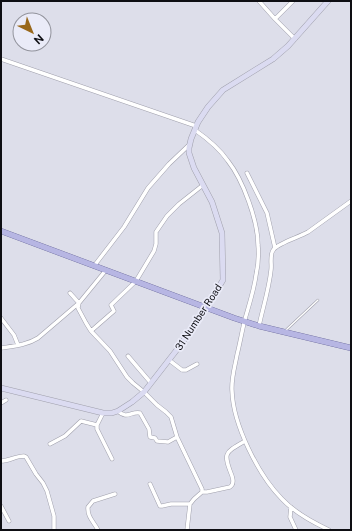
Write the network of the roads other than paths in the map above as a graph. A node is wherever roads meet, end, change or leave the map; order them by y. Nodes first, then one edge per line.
1 (259, 1) edge
2 (293, 1) edge
3 (328, 1) edge
4 (275, 19) junction
5 (295, 39) junction
6 (1, 59) edge
7 (197, 126) junction
8 (190, 144) junction
9 (247, 173) dead end
10 (203, 185) junction
11 (351, 201) edge
12 (1, 232) edge
13 (275, 248) junction
14 (94, 266) junction
15 (106, 270) junction
16 (136, 281) junction
17 (70, 292) dead end
18 (318, 300) dead end
19 (79, 303) junction
20 (206, 308) junction
21 (1, 318) edge
22 (245, 321) junction
23 (258, 325) junction
24 (91, 331) junction
25 (284, 332) junction
26 (18, 345) junction
27 (1, 348) edge
28 (351, 348) edge
29 (128, 356) dead end
30 (169, 360) junction
31 (196, 364) dead end
32 (151, 383) junction
33 (1, 388) edge
34 (144, 392) junction
35 (6, 400) dead end
36 (1, 403) edge
37 (118, 411) junction
38 (103, 413) junction
39 (97, 425) junction
40 (177, 437) junction
41 (245, 441) junction
42 (50, 444) dead end
43 (112, 459) dead end
44 (1, 461) edge
45 (150, 484) dead end
46 (202, 492) junction
47 (115, 494) dead end
48 (190, 504) junction
49 (1, 506) edge
50 (291, 508) junction
51 (9, 521) dead end
52 (54, 530) edge
53 (98, 530) edge
54 (187, 530) edge
55 (296, 530) edge
56 (330, 530) edge

1 - 4 street
2 - 4 street
3 - 5 main road, 31 Number Road
4 - 5 street
5 - 7 main road, 31 Number Road
6 - 7 street
7 - 8 main road, 31 Number Road
7 - 22 street
8 - 10 main road, 31 Number Road
8 - 14 street
9 - 13 street
10 - 16 street
10 - 20 main road, 31 Number Road
11 - 13 street
12 - 14 main road
13 - 23 street
14 - 15 main road
15 - 16 main road
15 - 19 street
16 - 20 main road
16 - 24 street
17 - 19 street
18 - 25 lane
19 - 24 street
19 - 26 street
20 - 22 main road
20 - 30 main road, 31 Number Road
21 - 26 street
22 - 23 main road
22 - 41 street
23 - 25 main road
24 - 34 street
25 - 28 main road
26 - 27 street
29 - 32 street
30 - 31 street
30 - 32 main road, 31 Number Road
32 - 34 main road, 31 Number Road
33 - 38 main road, 31 Number Road
34 - 37 main road, 31 Number Road
34 - 40 street
35 - 36 street
37 - 38 main road, 31 Number Road
37 - 40 street
38 - 39 street
39 - 42 street
39 - 43 street
40 - 46 street
41 - 46 street
41 - 50 street
44 - 52 street
45 - 48 street
46 - 48 street
47 - 53 street
48 - 54 street
49 - 51 street
50 - 55 street
50 - 56 street

